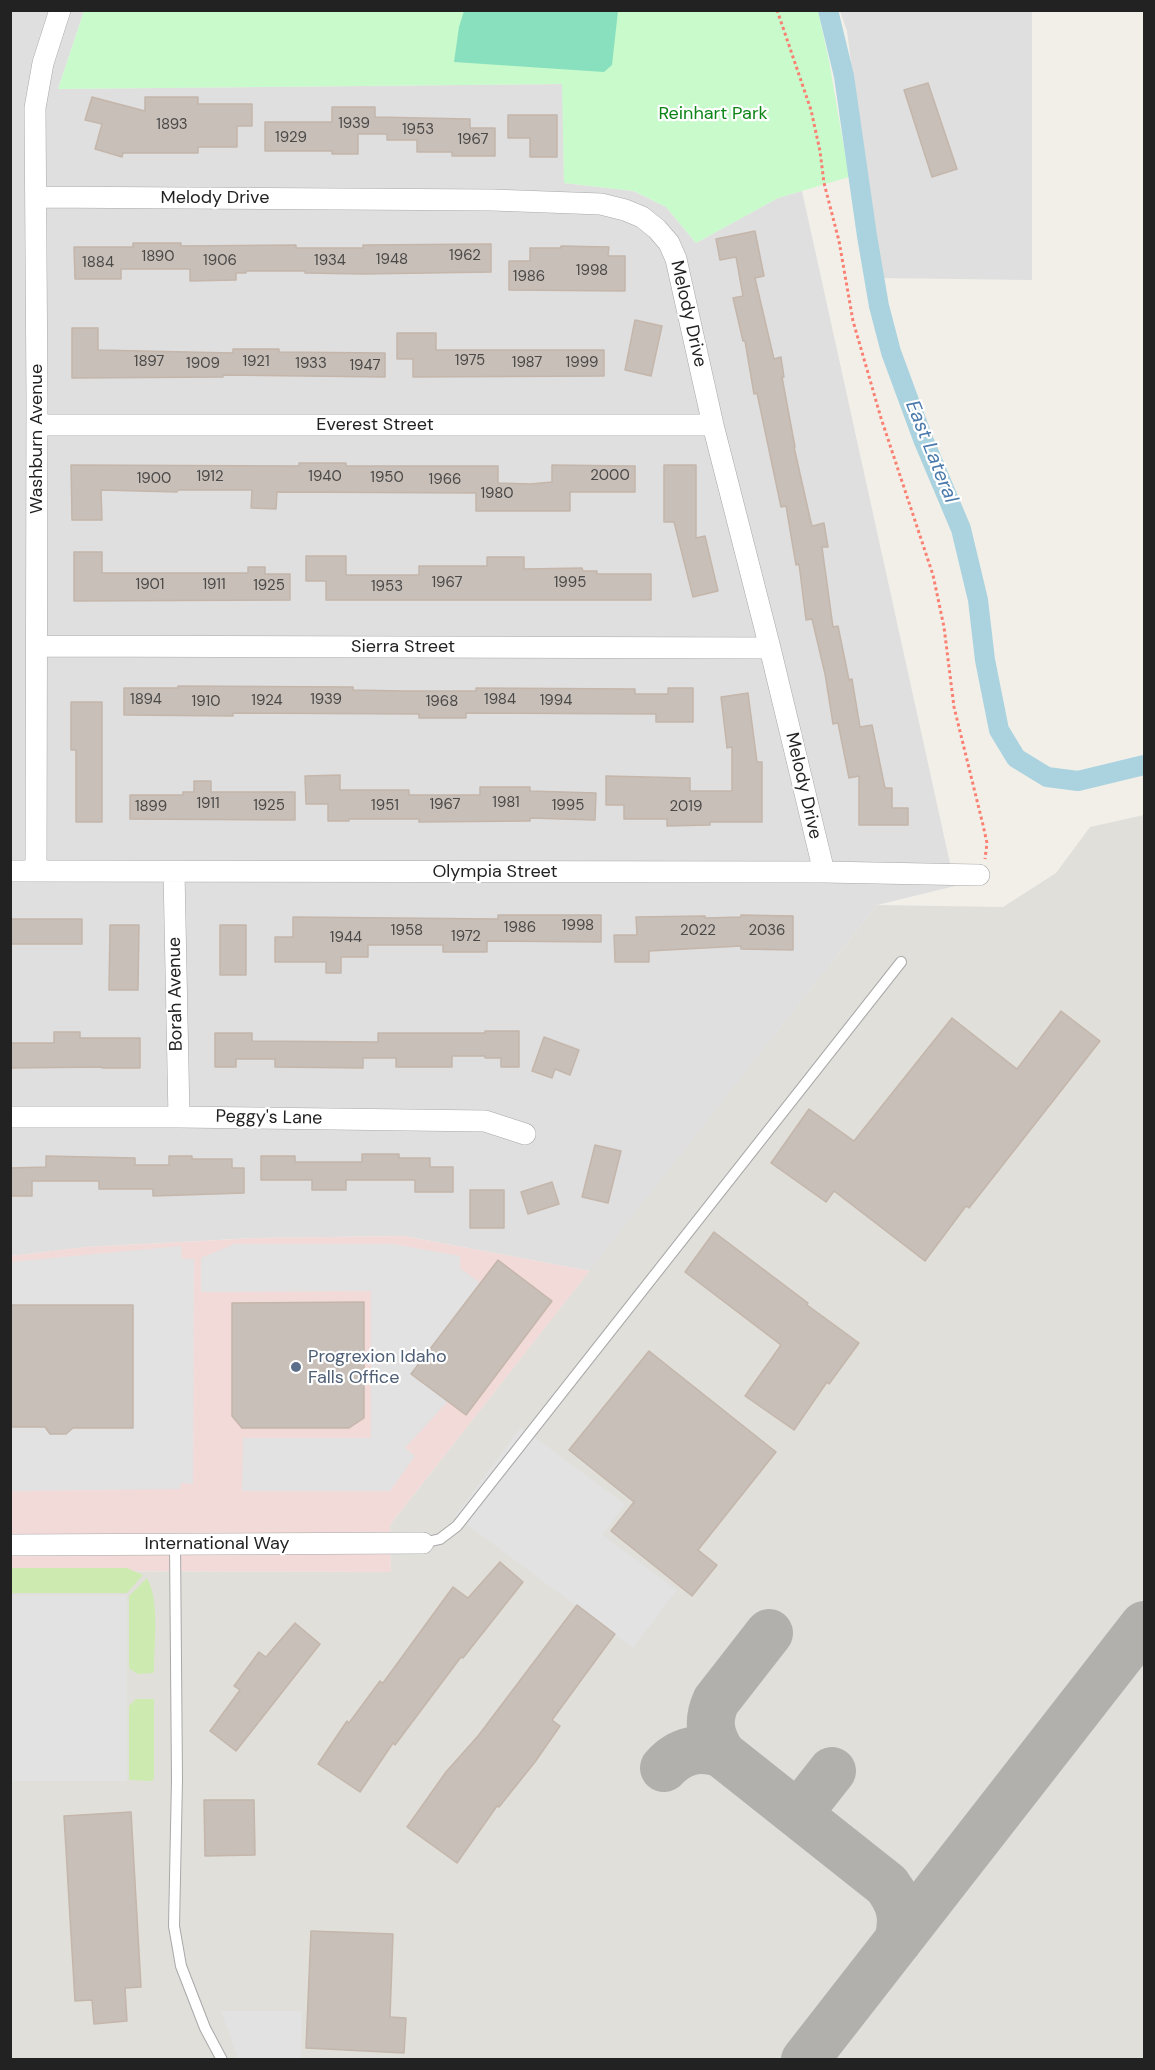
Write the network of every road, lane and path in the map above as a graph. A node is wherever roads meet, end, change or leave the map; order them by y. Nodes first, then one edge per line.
1 (60, 10) edge
2 (777, 10) edge
3 (36, 197) junction
4 (713, 424) junction
5 (37, 425) junction
6 (36, 646) junction
7 (770, 648) junction
8 (10, 871) edge
9 (36, 871) junction
10 (174, 872) junction
11 (824, 872) junction
12 (979, 875) joint
13 (901, 962) dead end
14 (10, 1117) edge
15 (178, 1117) junction
16 (525, 1134) dead end
17 (423, 1543) joint
18 (175, 1544) junction
19 (10, 1545) edge
20 (222, 2060) edge

1 - 3 street, Washburn Avenue
2 - 12 path
3 - 4 street, Melody Drive
3 - 5 street, Washburn Avenue
4 - 5 street, Everest Street
4 - 7 street, Melody Drive
5 - 6 street, Washburn Avenue
6 - 7 street, Sierra Street
6 - 9 street, Washburn Avenue
7 - 11 street, Melody Drive
8 - 9 street, Olympia Street
9 - 10 street, Olympia Street
10 - 11 street, Olympia Street
10 - 15 street, Borah Avenue
11 - 12 street, Olympia Street
13 - 17 lane
14 - 15 street, Peggy's Lane
15 - 16 street, Peggy's Lane
17 - 18 street, International Way
18 - 19 street, International Way
18 - 20 lane

